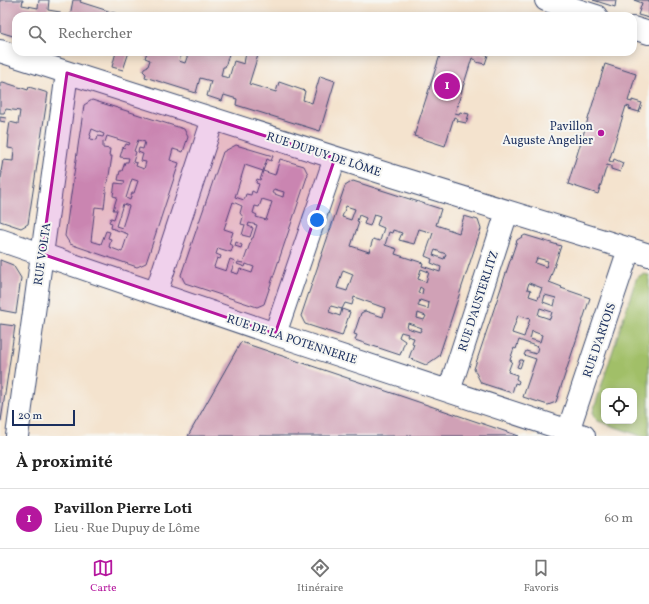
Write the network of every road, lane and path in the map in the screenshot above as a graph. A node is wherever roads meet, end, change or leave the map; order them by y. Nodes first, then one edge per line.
1 (546, 0) edge
2 (584, 12) edge
3 (637, 29) edge
4 (649, 33) edge
5 (0, 51) edge
6 (12, 55) edge
7 (15, 56) edge
8 (67, 73) junction
9 (213, 119) junction
10 (335, 158) junction
11 (507, 212) junction
12 (0, 240) edge
13 (639, 252) edge
14 (42, 254) junction
15 (156, 294) junction
16 (275, 334) junction
17 (449, 391) junction
18 (576, 433) edge
19 (17, 436) edge

1 - 2 street
3 - 4 street
5 - 6 street, RUE DUPUY DE LÔME
7 - 8 street, RUE DUPUY DE LÔME
8 - 9 street, RUE DUPUY DE LÔME
8 - 14 street, RUE VOLTA
9 - 10 street, RUE DUPUY DE LÔME
9 - 15 street
10 - 11 street, RUE DUPUY DE LÔME
10 - 16 street
11 - 13 street, RUE DUPUY DE LÔME
11 - 17 street, RUE D'AUSTERLITZ
12 - 14 street, RUE DE LA POTENNERIE
13 - 18 street, RUE D'ARTOIS
14 - 15 street, RUE DE LA POTENNERIE
14 - 19 street, RUE VOLTA
15 - 16 street, RUE DE LA POTENNERIE
16 - 17 street, RUE DE LA POTENNERIE
17 - 18 street, RUE DE LA POTENNERIE

